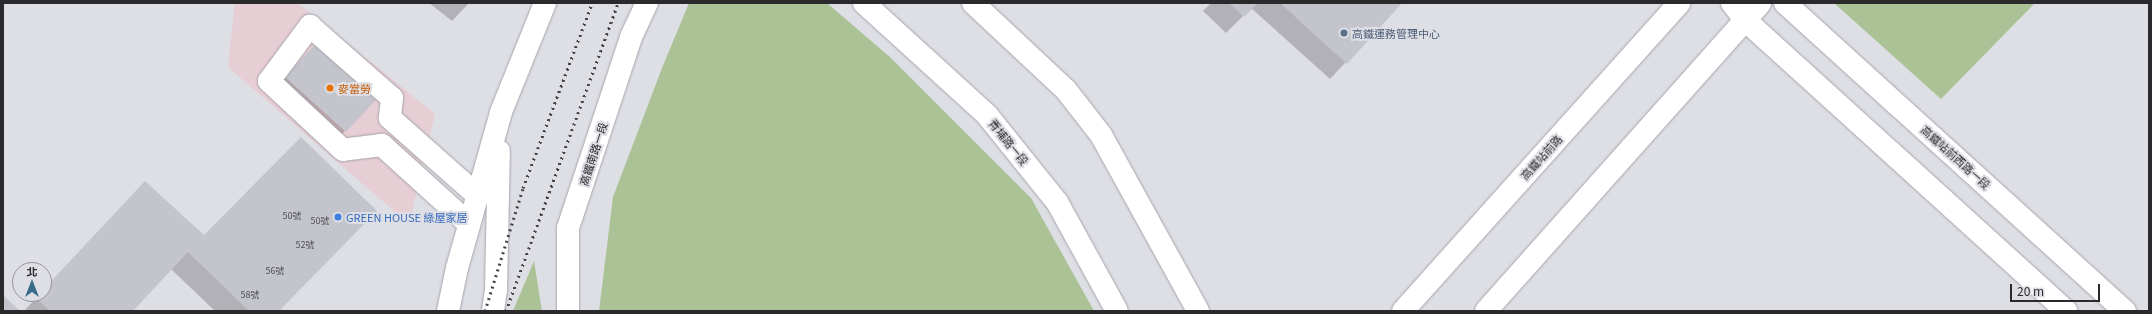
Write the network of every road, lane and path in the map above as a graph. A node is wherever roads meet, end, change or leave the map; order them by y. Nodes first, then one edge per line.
1 (545, 3) edge
2 (647, 3) edge
3 (864, 3) edge
4 (973, 3) edge
5 (1679, 3) edge
6 (1760, 3) edge
7 (1785, 3) edge
8 (1738, 11) edge
9 (501, 112) junction
10 (477, 195) junction
11 (469, 224) junction
12 (448, 311) edge
13 (493, 311) edge
14 (568, 311) edge
15 (1117, 311) edge
16 (1198, 311) edge
17 (1403, 311) edge
18 (1486, 311) edge
19 (2066, 311) edge
20 (2126, 311) edge

1 - 9 street
2 - 14 street, 高鐵南路一段
3 - 15 street, 青埔路一段
4 - 16 street
5 - 17 street, 高鐵站前路
6 - 8 street
7 - 20 street, 高鐵站前西路一段
8 - 18 street
8 - 19 street
9 - 10 street
9 - 13 street
10 - 11 street
10 - 11 street
11 - 12 street

